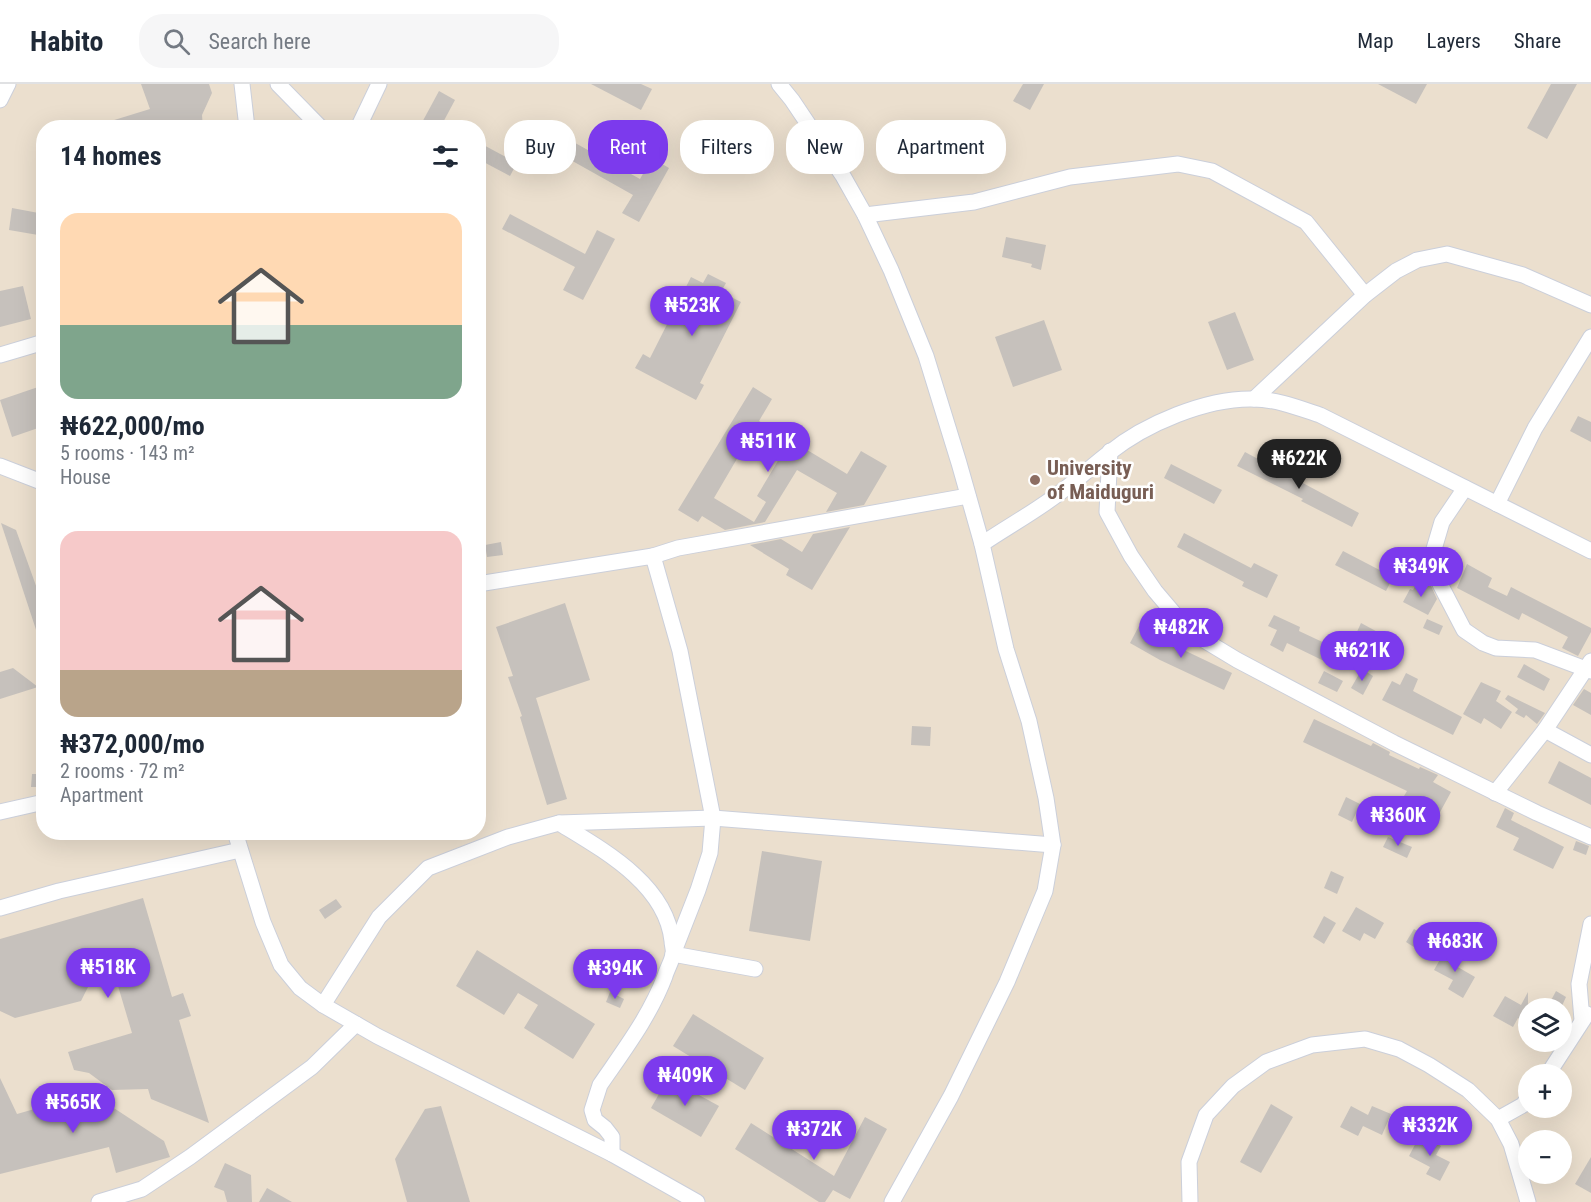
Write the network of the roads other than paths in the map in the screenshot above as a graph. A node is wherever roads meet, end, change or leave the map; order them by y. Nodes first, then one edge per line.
1 (8, 84) edge
2 (242, 84) edge
3 (278, 84) edge
4 (379, 84) edge
5 (779, 84) edge
6 (0, 100) edge
7 (246, 120) edge
8 (313, 120) edge
9 (361, 120) edge
10 (865, 215) junction
11 (1365, 295) junction
12 (1591, 305) edge
13 (1591, 337) edge
14 (36, 344) edge
15 (0, 355) edge
16 (1254, 399) junction
17 (1110, 451) junction
18 (0, 466) edge
19 (36, 478) edge
20 (1465, 488) junction
21 (968, 496) junction
22 (1497, 504) junction
23 (982, 544) junction
24 (1591, 551) edge
25 (653, 556) junction
26 (486, 583) edge
27 (1590, 667) edge
28 (1545, 730) junction
29 (1591, 755) edge
30 (1495, 793) junction
31 (36, 804) edge
32 (0, 812) edge
33 (713, 818) junction
34 (559, 823) junction
35 (1591, 837) edge
36 (237, 840) edge
37 (1053, 845) junction
38 (240, 850) junction
39 (0, 908) edge
40 (1591, 924) edge
41 (673, 954) junction
42 (754, 969) dead end
43 (323, 1005) junction
44 (1587, 1015) edge
45 (356, 1024) junction
46 (1555, 1064) edge
47 (1518, 1108) edge
48 (1498, 1119) junction
49 (612, 1154) junction
50 (99, 1202) edge
51 (697, 1202) edge
52 (892, 1202) edge
53 (1190, 1202) edge
54 (1528, 1202) edge

1 - 6 street
2 - 7 street
3 - 8 street
4 - 9 street
5 - 10 street
10 - 11 street
10 - 21 street
11 - 12 street
11 - 16 street
13 - 22 street
14 - 15 street
16 - 17 street
16 - 20 street
17 - 23 street
17 - 30 street
18 - 19 street
20 - 22 street
20 - 27 street
21 - 23 street
21 - 25 street
22 - 24 street
23 - 37 street
25 - 26 street
25 - 33 street
27 - 28 street
28 - 29 street
28 - 30 street
30 - 35 street
31 - 32 street
33 - 34 street
33 - 37 street
33 - 41 street
34 - 41 street
34 - 43 street
36 - 38 street
37 - 52 street
38 - 39 street
38 - 43 street
40 - 44 street
41 - 42 street
41 - 49 street
43 - 45 street
44 - 46 street
45 - 49 street
45 - 50 street
47 - 48 street
48 - 53 street
48 - 54 street
49 - 51 street

